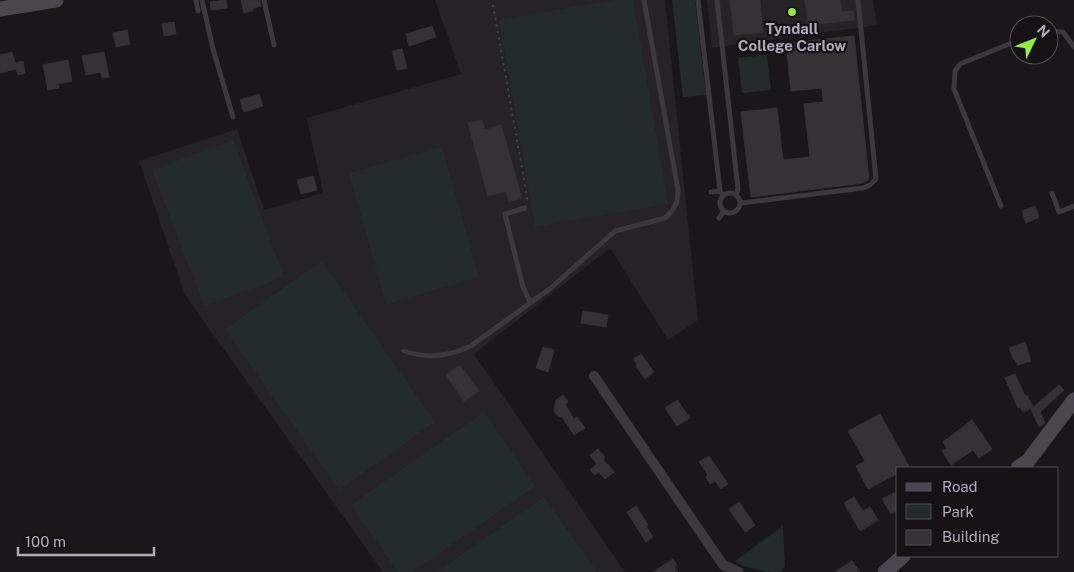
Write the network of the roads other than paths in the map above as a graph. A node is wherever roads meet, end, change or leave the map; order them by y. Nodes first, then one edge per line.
1 (56, 0) edge
2 (196, 0) edge
3 (202, 0) edge
4 (264, 0) edge
5 (644, 0) edge
6 (698, 0) edge
7 (717, 0) edge
8 (858, 0) edge
9 (0, 9) edge
10 (198, 12) dead end
11 (1059, 32) edge
12 (1009, 44) edge
13 (274, 45) dead end
14 (1074, 47) edge
15 (233, 117) dead end
16 (711, 192) dead end
17 (721, 193) junction
18 (1052, 193) dead end
19 (736, 194) junction
20 (741, 203) junction
21 (1001, 206) dead end
22 (1074, 206) edge
23 (526, 208) road end
24 (724, 212) junction
25 (719, 218) dead end
26 (530, 302) junction
27 (404, 351) dead end
28 (594, 376) dead end
29 (1074, 400) edge
30 (1019, 467) edge
31 (901, 557) edge
32 (739, 572) edge
33 (885, 572) edge

1 - 9 street
2 - 10 lane
3 - 15 lane
4 - 13 lane
5 - 26 lane
6 - 17 lane
7 - 19 lane
8 - 20 lane
11 - 14 lane
12 - 21 lane
16 - 17 lane
17 - 19 lane
17 - 24 lane
18 - 22 lane
19 - 20 lane
20 - 24 lane
23 - 26 lane
24 - 25 lane
26 - 27 lane
28 - 32 street
29 - 30 street
31 - 33 street

